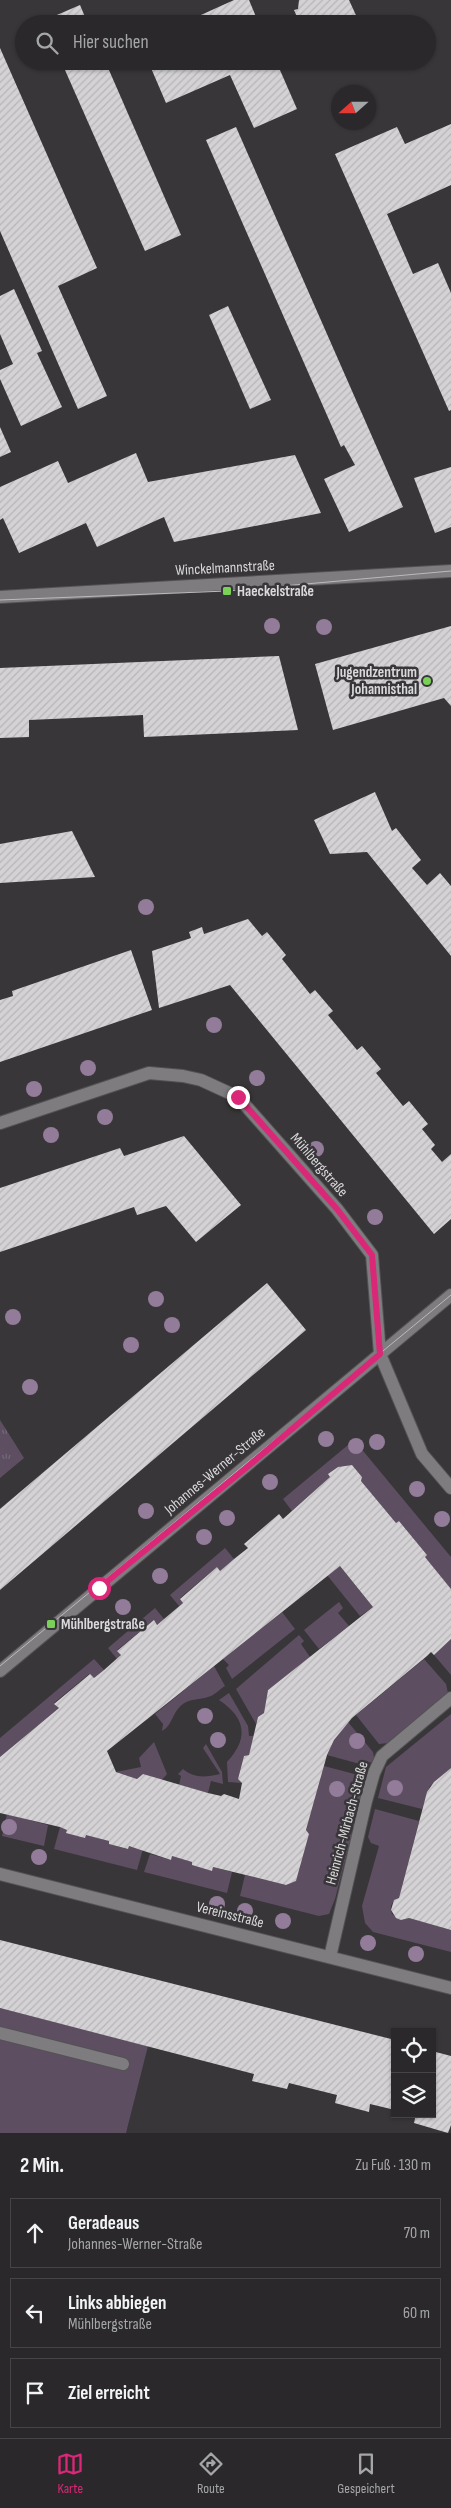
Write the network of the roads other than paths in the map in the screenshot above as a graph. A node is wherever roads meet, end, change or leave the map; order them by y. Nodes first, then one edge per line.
1 (451, 571) edge
2 (0, 597) edge
3 (0, 1124) edge
4 (451, 1296) edge
5 (380, 1354) junction
6 (451, 1488) edge
7 (0, 1671) edge
8 (451, 1698) edge
9 (0, 1874) edge
10 (330, 1957) junction
11 (451, 1988) edge
12 (0, 2033) edge
13 (123, 2064) dead end

1 - 2 street, Winckelmannstraße
3 - 5 street, Mühlbergstraße
4 - 5 street, Johannes-Werner-Straße
5 - 6 street, Mühlbergstraße
5 - 7 street, Johannes-Werner-Straße
8 - 10 street, Heinrich-Mirbach-Straße
9 - 10 street, Vereinsstraße
10 - 11 street, Vereinsstraße
12 - 13 street

